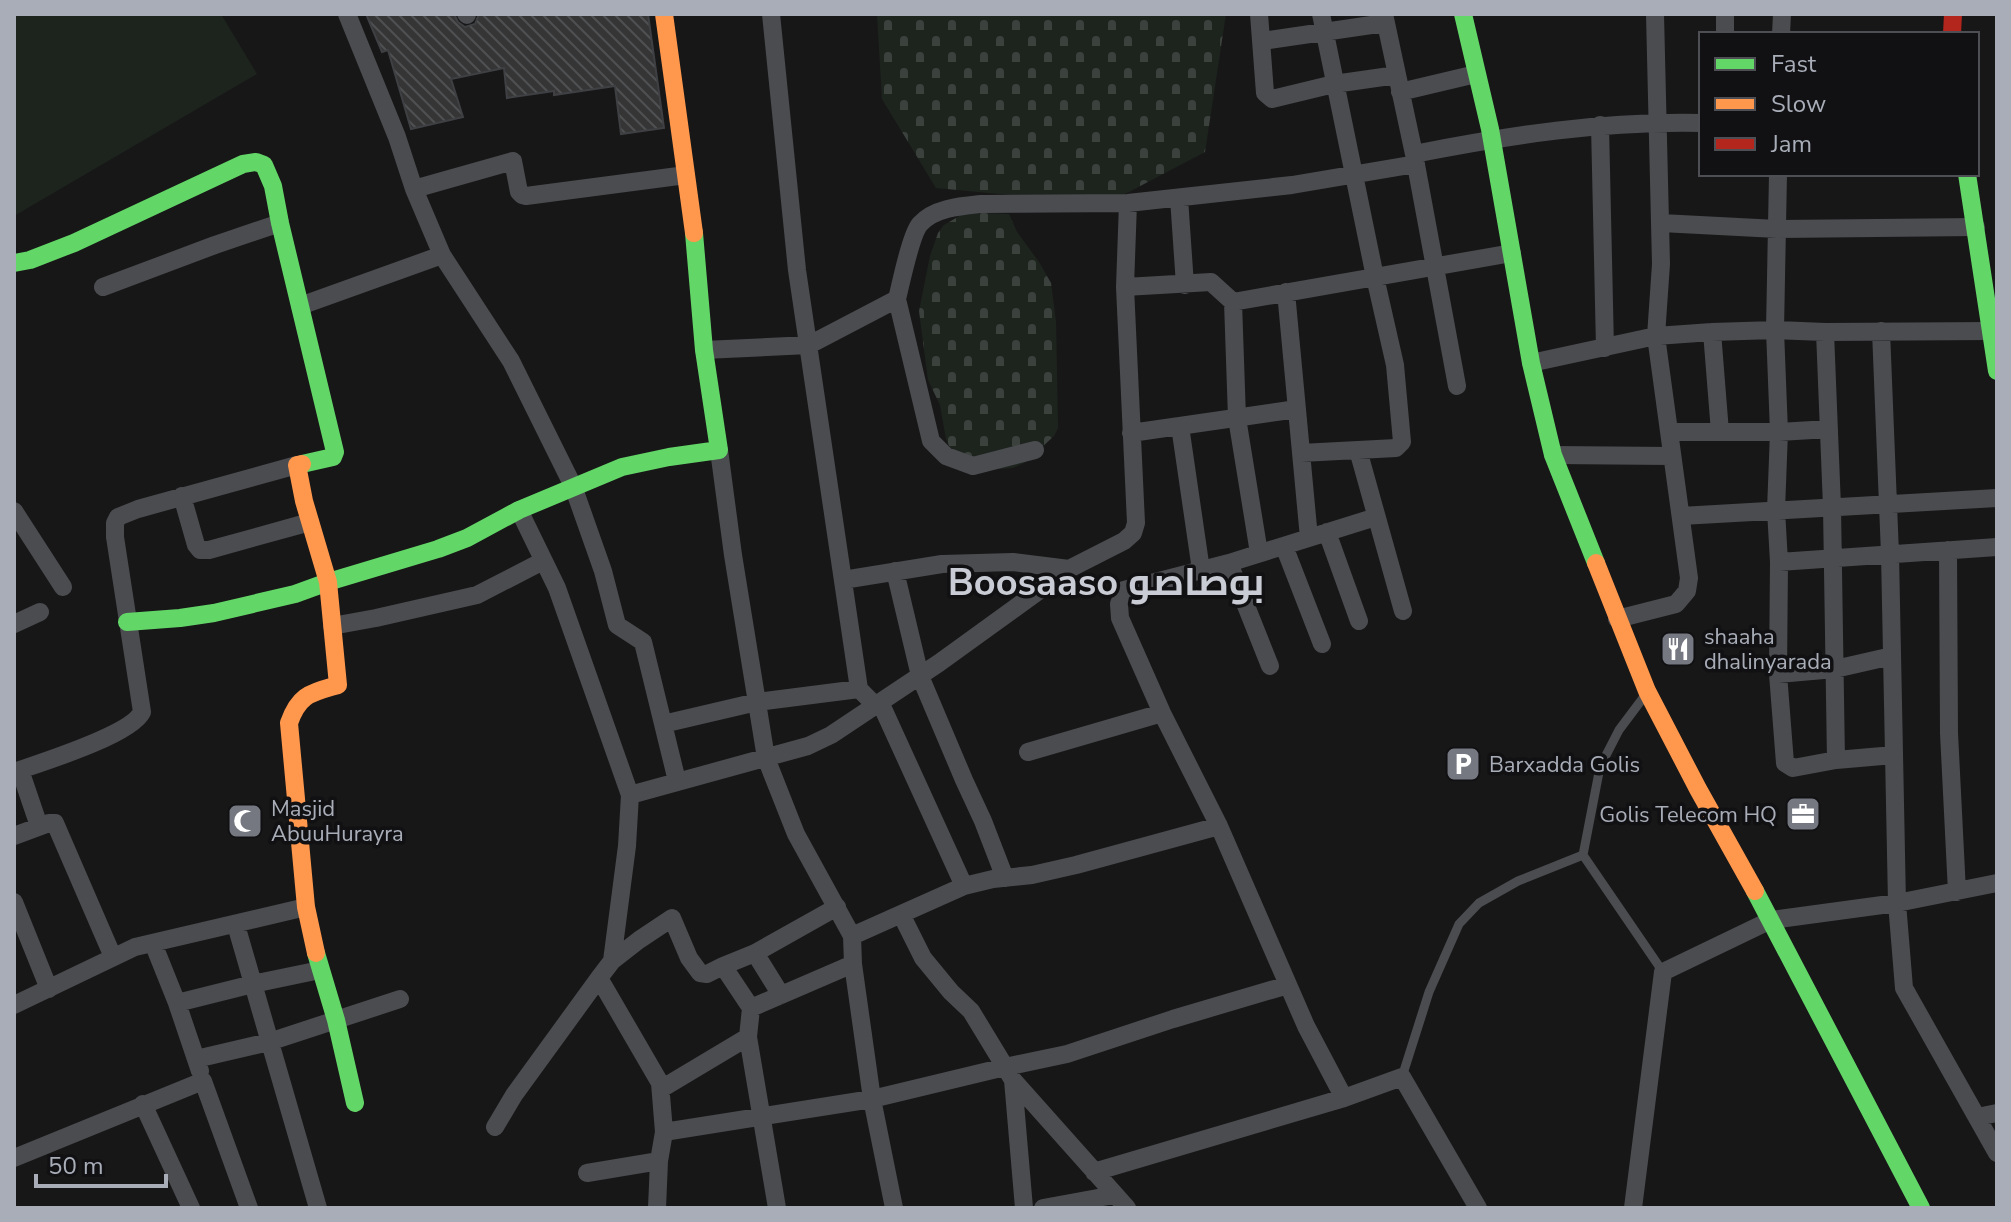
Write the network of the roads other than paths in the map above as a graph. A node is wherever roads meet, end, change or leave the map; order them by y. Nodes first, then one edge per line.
1 (347, 14) edge
2 (664, 14) edge
3 (771, 14) edge
4 (1259, 14) edge
5 (1463, 14) edge
6 (1655, 14) edge
7 (1384, 18) edge
8 (1323, 23) edge
9 (1262, 41) junction
10 (1476, 74) junction
11 (1398, 83) junction
12 (1334, 84) junction
13 (1659, 122) junction
14 (1699, 123) edge
15 (1600, 125) junction
16 (1491, 139) junction
17 (1415, 159) junction
18 (1353, 174) junction
19 (686, 175) junction
20 (1778, 176) edge
21 (1967, 176) edge
22 (414, 189) junction
23 (1179, 198) junction
24 (1128, 203) junction
25 (280, 223) junction
26 (1661, 223) junction
27 (1976, 227) junction
28 (1777, 229) junction
29 (1512, 253) junction
30 (442, 255) junction
31 (14, 263) edge
32 (1435, 267) junction
33 (1375, 277) junction
34 (1185, 285) junction
35 (103, 287) dead end
36 (1125, 287) junction
37 (1286, 292) junction
38 (897, 299) junction
39 (1233, 302) junction
40 (300, 306) junction
41 (1775, 330) junction
42 (1881, 331) junction
43 (1991, 331) junction
44 (1712, 332) junction
45 (1825, 332) junction
46 (1656, 336) junction
47 (809, 345) junction
48 (1605, 348) junction
49 (704, 350) junction
50 (1531, 363) junction
51 (1997, 371) edge
52 (1457, 386) dead end
53 (1297, 409) junction
54 (1237, 418) junction
55 (1180, 426) junction
56 (1829, 429) junction
57 (1669, 432) junction
58 (1720, 432) junction
59 (1779, 432) junction
60 (1131, 433) junction
61 (719, 450) junction
62 (1035, 450) dead end
63 (1358, 450) junction
64 (1301, 453) junction
65 (1553, 455) junction
66 (1672, 456) junction
67 (297, 465) junction
68 (573, 486) junction
69 (182, 496) junction
70 (1997, 498) edge
71 (1888, 503) junction
72 (1832, 507) junction
73 (519, 510) junction
74 (1776, 510) junction
75 (14, 511) edge
76 (1681, 516) junction
77 (1376, 517) junction
78 (310, 522) junction
79 (1318, 535) junction
80 (1284, 546) junction
81 (1997, 547) edge
82 (1948, 550) junction
83 (1259, 553) junction
84 (1890, 554) junction
85 (1832, 558) junction
86 (543, 561) junction
87 (1779, 562) junction
88 (1229, 563) junction
89 (1069, 569) junction
90 (1201, 570) junction
91 (895, 571) junction
92 (843, 580) junction
93 (328, 582) junction
94 (63, 587) dead end
95 (1403, 611) dead end
96 (40, 612) dead end
97 (1617, 619) junction
98 (1359, 621) dead end
99 (127, 622) junction
100 (14, 624) edge
101 (332, 626) junction
102 (1322, 644) dead end
103 (1892, 656) junction
104 (1270, 666) dead end
105 (1835, 669) junction
106 (1778, 674) junction
107 (920, 676) junction
108 (859, 689) junction
109 (1647, 691) junction
110 (757, 702) junction
111 (878, 704) junction
112 (1162, 713) junction
113 (663, 724) junction
114 (1028, 752) dead end
115 (1894, 755) junction
116 (766, 758) junction
117 (1836, 760) junction
118 (17, 771) edge
119 (677, 781) junction
120 (630, 795) junction
121 (39, 826) junction
122 (1219, 826) junction
123 (14, 836) edge
124 (1583, 855) junction
125 (1005, 878) junction
126 (1997, 883) edge
127 (964, 886) junction
128 (1957, 892) junction
129 (14, 902) edge
130 (1897, 903) junction
131 (306, 907) junction
132 (837, 907) junction
133 (901, 914) junction
134 (1771, 920) junction
135 (236, 925) junction
136 (852, 936) junction
137 (153, 943) junction
138 (755, 953) junction
139 (113, 957) junction
140 (612, 961) junction
141 (853, 964) junction
142 (723, 966) junction
143 (320, 970) junction
144 (1663, 972) junction
145 (599, 978) junction
146 (253, 984) junction
147 (1288, 985) junction
148 (49, 989) junction
149 (781, 995) junction
150 (400, 999) dead end
151 (177, 1003) junction
152 (14, 1005) edge
153 (751, 1008) junction
154 (336, 1020) junction
155 (748, 1037) junction
156 (269, 1042) junction
157 (196, 1059) junction
158 (1009, 1073) junction
159 (1402, 1077) junction
160 (203, 1081) junction
161 (661, 1089) junction
162 (1344, 1098) junction
163 (872, 1099) junction
164 (355, 1103) dead end
165 (143, 1104) junction
166 (1997, 1113) edge
167 (761, 1117) junction
168 (1977, 1117) junction
169 (495, 1127) dead end
170 (664, 1132) junction
171 (1997, 1153) edge
172 (14, 1158) edge
173 (659, 1161) junction
174 (1094, 1172) junction
175 (587, 1173) dead end
176 (1121, 1201) edge
177 (191, 1208) edge
178 (249, 1208) edge
179 (318, 1208) edge
180 (657, 1208) edge
181 (777, 1208) edge
182 (894, 1208) edge
183 (1024, 1208) edge
184 (1043, 1208) edge
185 (1478, 1208) edge
186 (1633, 1208) edge
187 (1921, 1208) edge

1 - 22 street
2 - 19 street
3 - 47 street
4 - 9 street
5 - 10 street
6 - 13 street
7 - 8 street
7 - 11 street
8 - 9 street
8 - 12 street
9 - 12 street
10 - 11 street
10 - 16 street
11 - 12 street
11 - 17 street
12 - 18 street
13 - 14 street
13 - 15 street
13 - 26 street
15 - 16 street
15 - 48 street
16 - 17 street
16 - 29 street
17 - 18 street
17 - 32 street
18 - 23 street
18 - 33 street
19 - 22 street
19 - 49 street
20 - 28 street
21 - 27 street
22 - 30 street
23 - 24 street
23 - 34 street
24 - 36 street
24 - 38 street
25 - 31 street
25 - 35 street
25 - 40 street
26 - 28 street
26 - 46 street
27 - 28 street
27 - 43 street
28 - 41 street
29 - 32 street
29 - 50 street
30 - 40 street
30 - 68 street
32 - 33 street
32 - 52 street
33 - 37 street
33 - 63 street
34 - 36 street
34 - 39 street
36 - 60 street
37 - 39 street
37 - 53 street
38 - 47 street
38 - 62 street
39 - 54 street
40 - 67 street
41 - 44 street
41 - 45 street
41 - 59 street
42 - 43 street
42 - 45 street
42 - 71 street
43 - 51 street
44 - 46 street
44 - 58 street
45 - 56 street
46 - 48 street
46 - 57 street
47 - 49 street
47 - 92 street
48 - 50 street
49 - 61 street
50 - 65 street
53 - 54 street
53 - 64 street
54 - 55 street
54 - 83 street
55 - 60 street
55 - 90 street
56 - 59 street
56 - 72 street
57 - 58 street
57 - 66 street
58 - 59 street
59 - 74 street
60 - 89 street
61 - 68 street
61 - 110 street
63 - 64 street
63 - 77 street
64 - 79 street
65 - 66 street
65 - 97 street
66 - 76 street
67 - 69 street
67 - 78 street
68 - 73 street
68 - 113 street
69 - 78 street
69 - 99 street
70 - 71 street
71 - 72 street
71 - 84 street
72 - 74 street
72 - 85 street
73 - 86 street
73 - 93 street
74 - 76 street
74 - 87 street
75 - 94 street
76 - 97 street
77 - 79 street
77 - 95 street
78 - 93 street
79 - 80 street
79 - 98 street
80 - 83 street
80 - 102 street
81 - 82 street
82 - 84 street
82 - 128 street
83 - 88 street
84 - 85 street
84 - 103 street
85 - 87 street
85 - 105 street
86 - 101 street
86 - 120 street
87 - 106 street
88 - 90 street
88 - 104 street
89 - 91 street
89 - 107 street
90 - 112 street
91 - 92 street
91 - 107 street
92 - 108 street
93 - 99 street
93 - 101 street
96 - 100 street
97 - 109 street
99 - 118 street
101 - 131 street
103 - 105 street
103 - 115 street
105 - 106 street
105 - 117 street
106 - 117 street
107 - 111 street
107 - 125 street
108 - 110 street
108 - 111 street
109 - 124 lane
109 - 134 street
110 - 113 street
110 - 116 street
111 - 116 street
111 - 127 street
112 - 114 street
112 - 122 street
113 - 119 street
115 - 117 street
115 - 130 street
116 - 119 street
116 - 132 street
118 - 121 street
119 - 120 street
120 - 140 street
121 - 123 street
121 - 139 street
122 - 125 street
122 - 147 street
124 - 144 lane
124 - 159 lane
125 - 127 street
126 - 128 street
127 - 133 street
128 - 130 street
129 - 148 street
130 - 134 street
130 - 168 street
131 - 135 street
131 - 143 street
132 - 136 street
132 - 138 street
133 - 136 street
133 - 158 street
134 - 144 street
134 - 187 street
135 - 137 street
135 - 146 street
136 - 141 street
137 - 139 street
137 - 151 street
138 - 142 street
138 - 149 street
139 - 148 street
140 - 142 street
140 - 145 street
141 - 149 street
141 - 163 street
142 - 153 street
143 - 146 street
143 - 154 street
144 - 186 street
145 - 161 street
145 - 169 street
146 - 151 street
146 - 156 street
147 - 158 street
147 - 162 street
148 - 152 street
149 - 153 street
150 - 154 street
151 - 157 street
153 - 155 street
154 - 156 street
154 - 164 street
155 - 161 street
155 - 167 street
156 - 157 street
156 - 179 street
157 - 160 street
158 - 163 street
158 - 174 street
158 - 183 street
159 - 162 street
159 - 185 street
160 - 165 street
160 - 178 street
161 - 170 street
162 - 174 street
163 - 167 street
163 - 182 street
165 - 172 street
165 - 177 street
166 - 168 street
167 - 170 street
167 - 181 street
168 - 171 street
170 - 173 street
173 - 175 street
173 - 180 street
174 - 176 street
176 - 184 street

